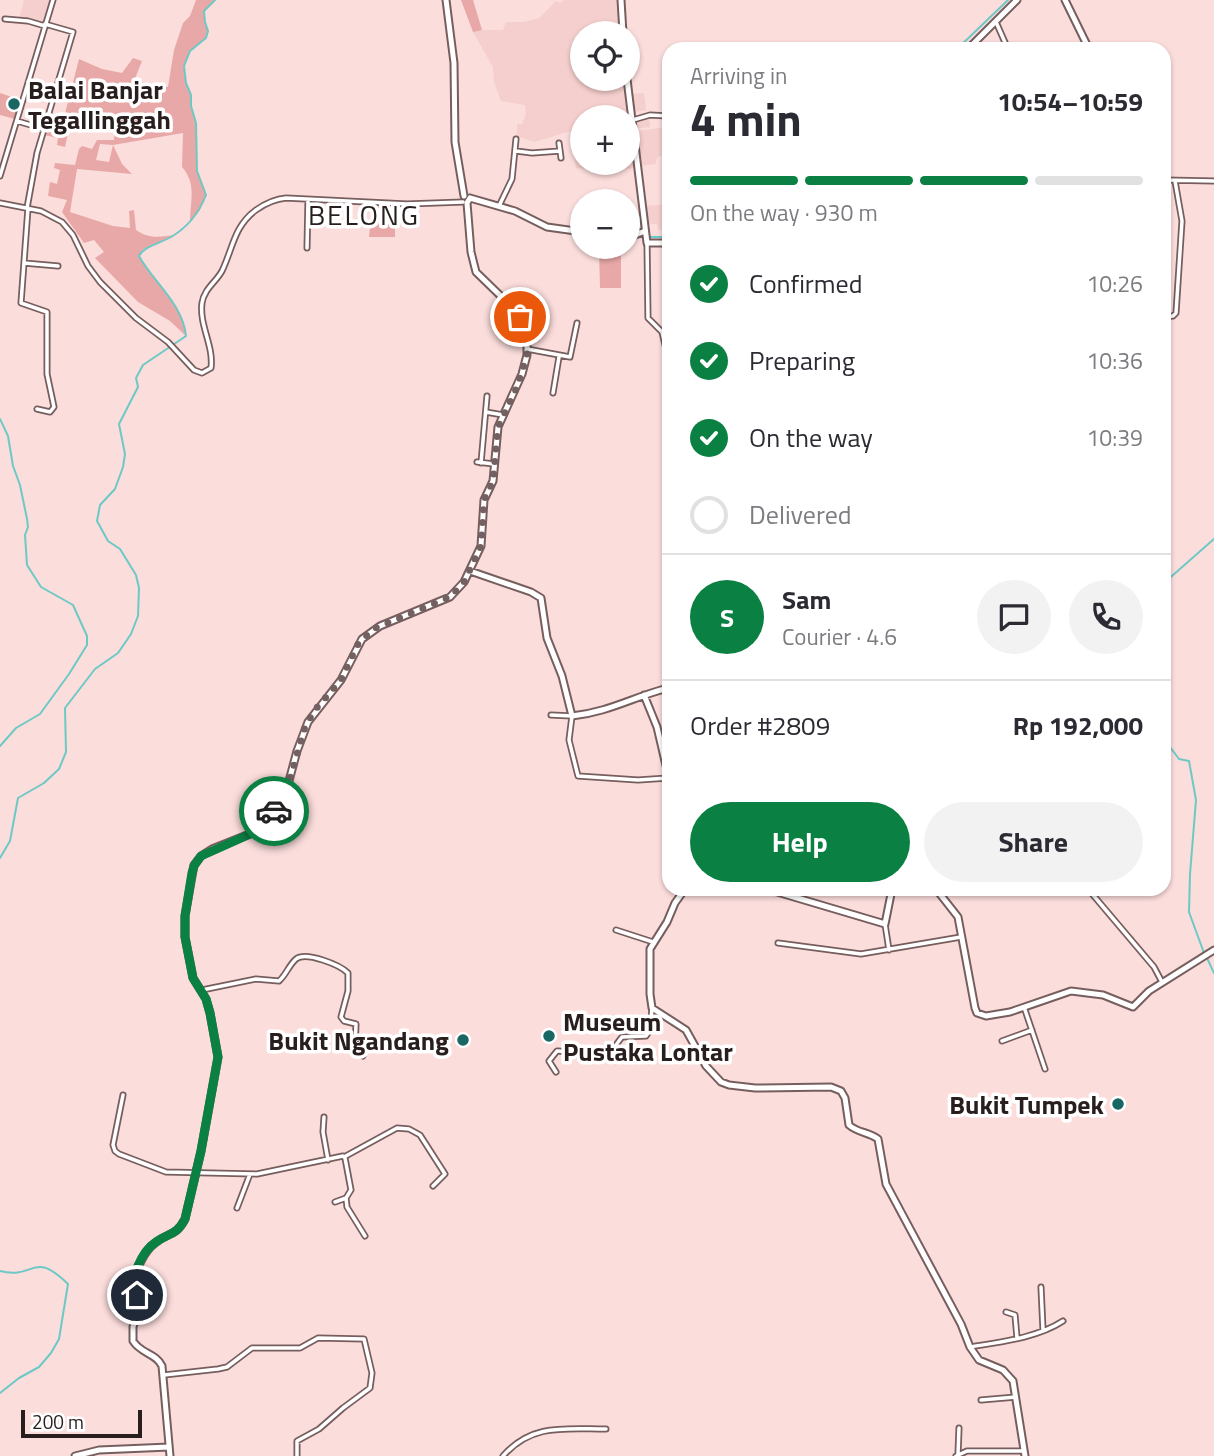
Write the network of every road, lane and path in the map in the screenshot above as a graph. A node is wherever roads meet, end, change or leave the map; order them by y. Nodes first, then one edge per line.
1 (53, 0) edge
2 (446, 0) edge
3 (621, 0) edge
4 (1017, 0) edge
5 (1065, 0) edge
6 (5, 19) dead end
7 (622, 21) edge
8 (996, 22) junction
9 (45, 25) junction
10 (975, 42) edge
11 (1005, 42) edge
12 (1086, 42) edge
13 (662, 116) edge
14 (640, 118) edge
15 (17, 121) junction
16 (44, 129) junction
17 (516, 139) dead end
18 (559, 143) dead end
19 (516, 151) junction
20 (560, 151) junction
21 (561, 158) dead end
22 (638, 175) edge
23 (0, 176) edge
24 (1171, 181) edge
25 (1175, 181) junction
26 (1214, 181) edge
27 (308, 200) junction
28 (465, 200) junction
29 (0, 203) edge
30 (499, 206) junction
31 (28, 208) junction
32 (570, 230) edge
33 (645, 231) junction
34 (640, 233) edge
35 (640, 239) edge
36 (647, 243) junction
37 (662, 243) edge
38 (307, 248) dead end
39 (24, 263) junction
40 (58, 266) dead end
41 (1171, 316) edge
42 (578, 323) dead end
43 (662, 332) edge
44 (527, 349) junction
45 (559, 356) junction
46 (553, 393) dead end
47 (487, 396) dead end
48 (37, 409) dead end
49 (486, 412) junction
50 (505, 415) junction
51 (494, 464) junction
52 (470, 571) junction
53 (662, 690) edge
54 (643, 695) junction
55 (551, 715) dead end
56 (572, 716) junction
57 (662, 749) edge
58 (662, 777) edge
59 (680, 896) edge
60 (791, 896) edge
61 (891, 896) edge
62 (942, 896) edge
63 (1094, 896) edge
64 (885, 924) junction
65 (616, 930) dead end
66 (961, 937) junction
67 (653, 942) junction
68 (778, 943) dead end
69 (889, 950) junction
70 (1214, 950) edge
71 (1162, 982) junction
72 (200, 991) junction
73 (1024, 1007) junction
74 (652, 1008) junction
75 (1032, 1030) junction
76 (1002, 1041) dead end
77 (363, 1056) dead end
78 (1045, 1069) dead end
79 (556, 1073) dead end
80 (123, 1095) dead end
81 (324, 1117) dead end
82 (344, 1157) junction
83 (328, 1160) junction
84 (196, 1173) junction
85 (250, 1174) junction
86 (433, 1186) dead end
87 (346, 1198) junction
88 (335, 1202) dead end
89 (237, 1208) dead end
90 (365, 1236) dead end
91 (1041, 1287) dead end
92 (1006, 1312) dead end
93 (1063, 1321) dead end
94 (1042, 1330) junction
95 (1017, 1338) junction
96 (970, 1347) junction
97 (164, 1375) junction
98 (1016, 1397) junction
99 (981, 1400) dead end
100 (959, 1428) dead end
101 (606, 1429) dead end
102 (169, 1447) junction
103 (1024, 1454) edge
104 (957, 1455) edge
105 (75, 1456) edge
106 (170, 1456) edge
107 (298, 1456) edge
108 (503, 1456) edge

1 - 9 street
2 - 28 street
3 - 7 street
4 - 8 street
5 - 12 street
6 - 9 street
8 - 10 street
8 - 11 street
9 - 15 street
9 - 16 street
13 - 14 street
15 - 16 street
15 - 23 street
16 - 31 street
17 - 19 street
18 - 20 street
19 - 20 street
19 - 30 street
20 - 21 street
22 - 33 street
24 - 25 street
25 - 26 street
25 - 41 street
27 - 28 street
27 - 31 street
27 - 38 street
28 - 30 street
28 - 44 street
29 - 31 street
30 - 32 street
31 - 39 street
33 - 34 street
33 - 36 street
35 - 36 street
36 - 37 street
36 - 43 street
39 - 40 street
39 - 48 street
42 - 45 street
44 - 45 street
44 - 50 street
45 - 46 street
47 - 49 street
49 - 50 street
49 - 51 street
50 - 51 street
51 - 52 street
52 - 56 street
52 - 72 street
53 - 54 street
54 - 56 street
54 - 57 street
55 - 56 street
56 - 58 street
59 - 67 street
60 - 64 street
61 - 64 street
62 - 66 street
63 - 71 street
64 - 69 street
65 - 67 street
66 - 69 street
66 - 73 street
67 - 74 street
68 - 69 street
70 - 71 street
71 - 73 street
72 - 77 street
72 - 84 street
73 - 75 street
74 - 79 street
74 - 96 street
75 - 76 street
75 - 78 street
80 - 84 street
81 - 83 street
82 - 83 street
82 - 86 street
82 - 87 street
83 - 85 street
84 - 85 street
84 - 97 street
85 - 89 street
87 - 88 street
87 - 90 street
91 - 94 street
92 - 95 street
93 - 94 street
94 - 95 street
95 - 96 street
96 - 98 street
97 - 102 street
97 - 107 street
98 - 99 street
98 - 103 street
100 - 104 street
101 - 108 street
102 - 105 street
102 - 106 street
103 - 104 street

